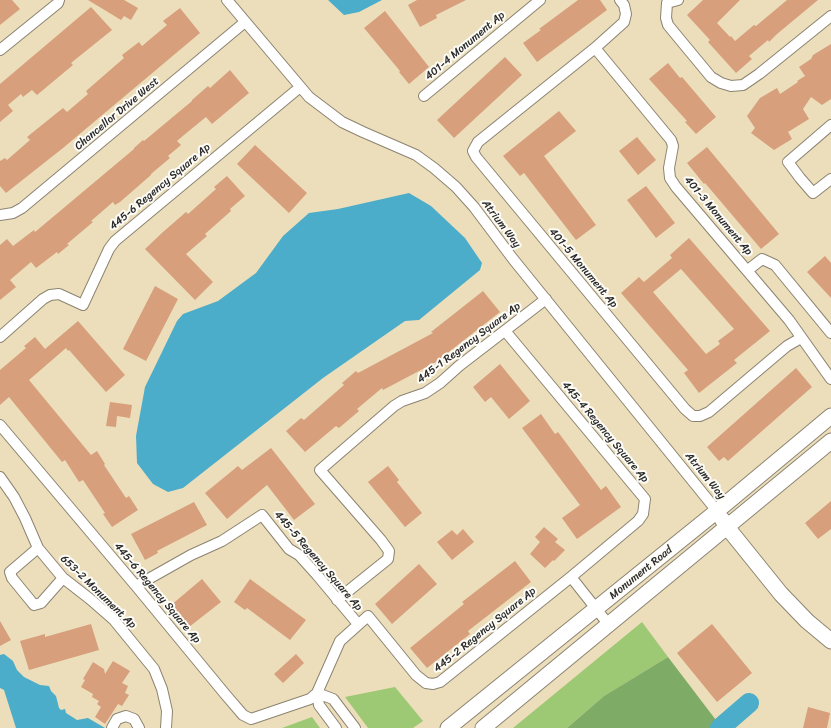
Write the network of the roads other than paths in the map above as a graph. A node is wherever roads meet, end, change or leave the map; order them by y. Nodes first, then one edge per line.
1 (59, 0) edge
2 (227, 0) edge
3 (540, 0) edge
4 (620, 0) edge
5 (678, 0) edge
6 (664, 1) edge
7 (831, 16) edge
8 (245, 22) junction
9 (595, 48) junction
10 (0, 50) edge
11 (299, 88) junction
12 (424, 96) dead end
13 (831, 125) edge
14 (831, 179) edge
15 (0, 215) edge
16 (748, 270) junction
17 (546, 299) junction
18 (506, 332) junction
19 (831, 333) edge
20 (0, 337) edge
21 (801, 338) junction
22 (831, 379) edge
23 (831, 416) edge
24 (0, 425) edge
25 (831, 441) edge
26 (0, 477) edge
27 (717, 511) junction
28 (727, 527) junction
29 (38, 548) junction
30 (571, 577) junction
31 (63, 578) junction
32 (136, 586) junction
33 (337, 600) junction
34 (596, 609) junction
35 (358, 624) junction
36 (609, 625) junction
37 (831, 642) edge
38 (317, 693) junction
39 (112, 728) edge
40 (139, 728) edge
41 (166, 728) edge
42 (336, 728) edge
43 (355, 728) edge
44 (448, 728) edge
45 (483, 728) edge

1 - 10 street
2 - 8 street, Atrium Way
3 - 12 street, 401-4 Monument Ap
4 - 9 street
5 - 6 street
6 - 7 street
8 - 11 street, Atrium Way
8 - 15 street, Chancellor Drive West
9 - 16 street, 401-3 Monument Ap
9 - 21 street, 401-5 Monument Ap
11 - 17 street, Atrium Way
11 - 20 street, 445-6 Regency Square Ap
13 - 14 street
16 - 19 street
16 - 21 street, 401-3 Monument Ap
17 - 18 street, 445-1 Regency Square Ap
17 - 27 street, Atrium Way
18 - 30 street, 445-4 Regency Square Ap
18 - 33 street, 445-1 Regency Square Ap
21 - 22 street, 401-3 Monument Ap
23 - 27 main road, Monument Road
24 - 32 street, 445-6 Regency Square Ap
25 - 28 main road, Monument Road
26 - 29 street, 653-2 Monument Ap
27 - 28 main road
27 - 34 main road, Monument Road
28 - 36 main road, Monument Road
28 - 37 main road
29 - 31 street, 653-2 Monument Ap
29 - 31 street
30 - 34 street
30 - 35 street, 445-2 Regency Square Ap
31 - 41 street, 653-2 Monument Ap
32 - 33 street, 445-5 Regency Square Ap
32 - 38 street, 445-6 Regency Square Ap
33 - 35 street, 445-5 Regency Square Ap
34 - 36 street
34 - 44 main road, Monument Road
35 - 38 street
36 - 45 main road, Monument Road
38 - 42 street
38 - 43 street
39 - 40 street

